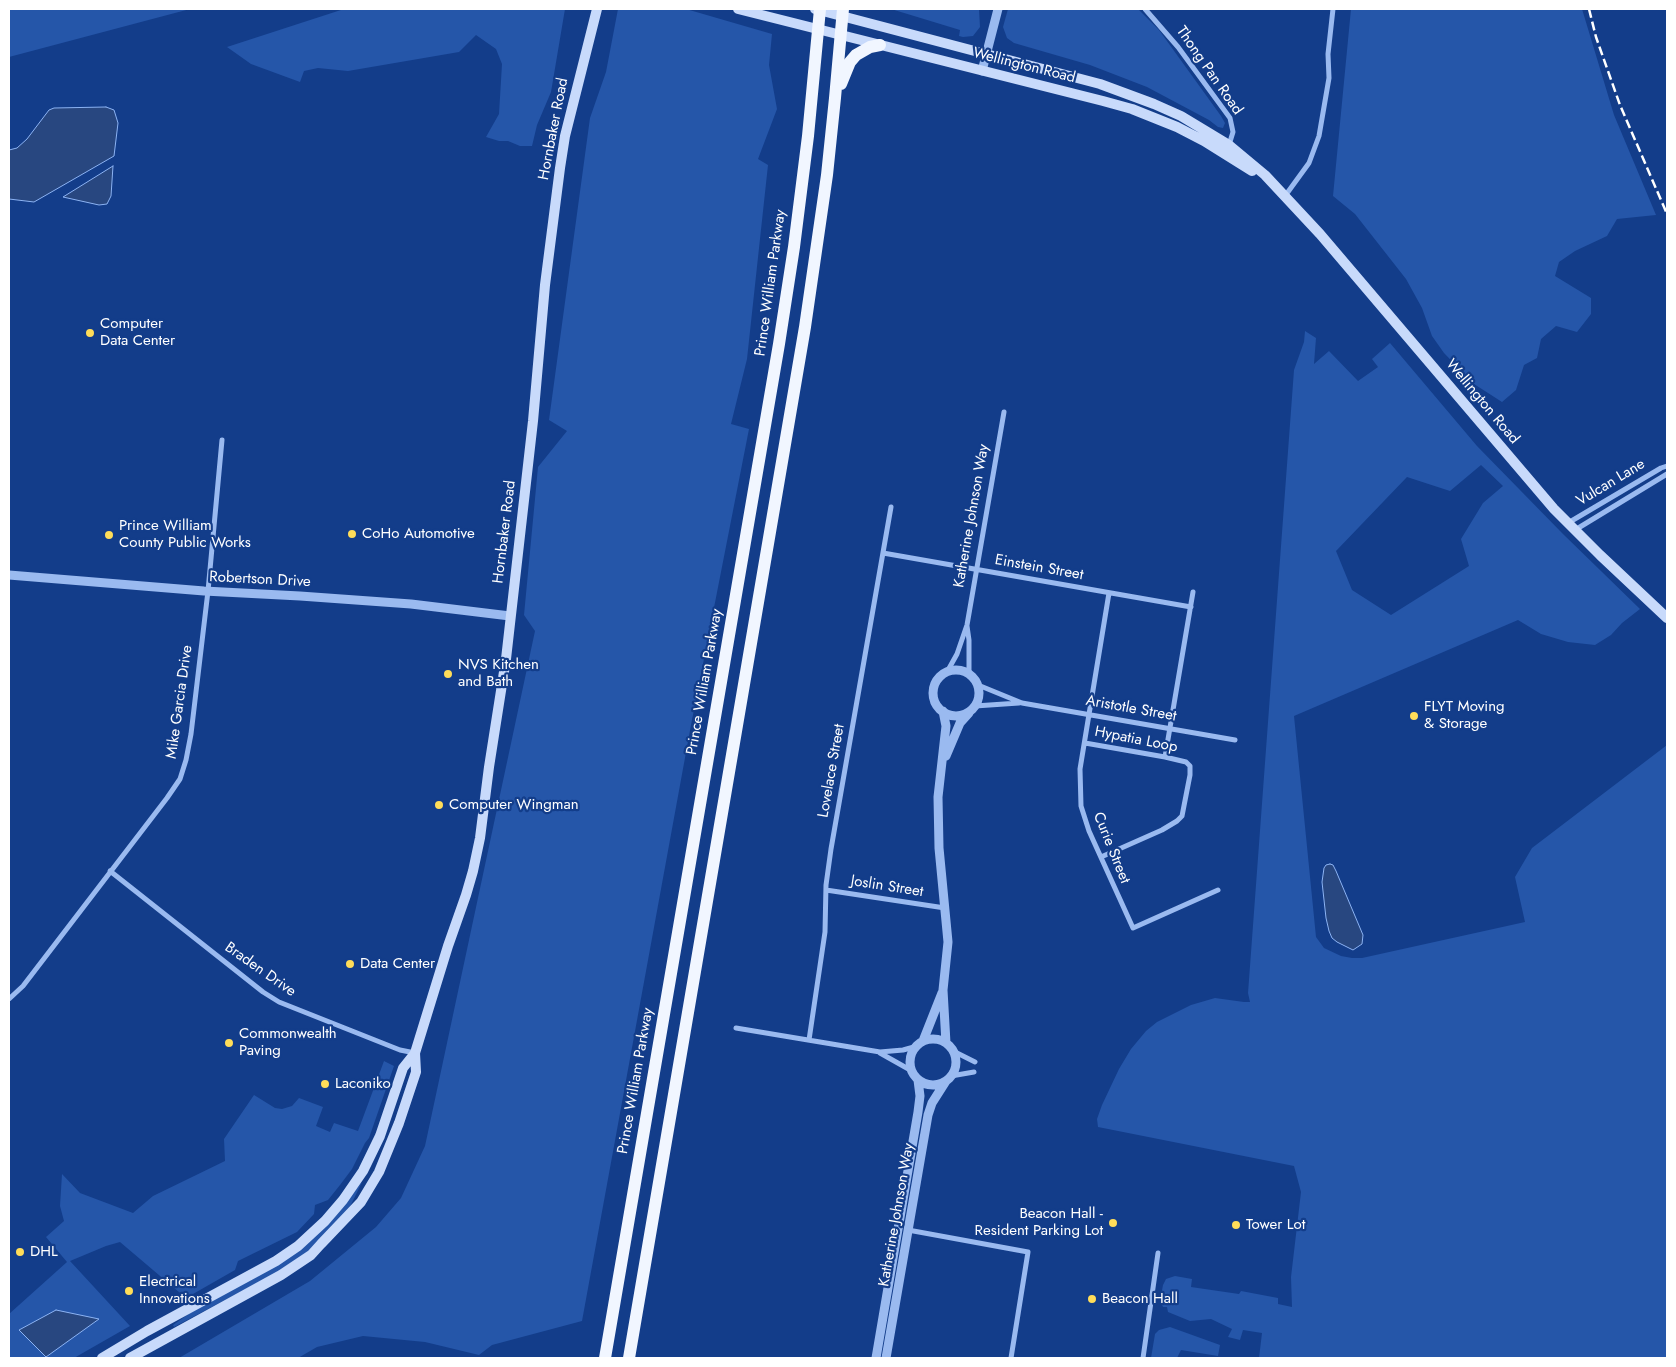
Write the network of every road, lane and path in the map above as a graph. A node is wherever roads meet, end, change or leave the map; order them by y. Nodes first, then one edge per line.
1 (597, 9) edge
2 (738, 9) edge
3 (818, 9) edge
4 (998, 9) edge
5 (1145, 9) edge
6 (1333, 9) edge
7 (842, 12) edge
8 (818, 30) junction
9 (840, 35) junction
10 (880, 46) junction
11 (986, 53) junction
12 (982, 71) junction
13 (836, 98) junction
14 (1227, 149) junction
15 (1285, 196) junction
16 (1004, 412) dead end
17 (222, 440) dead end
18 (1667, 466) edge
19 (1667, 474) edge
20 (890, 508) dead end
21 (1571, 527) junction
22 (883, 553) junction
23 (976, 569) junction
24 (9, 575) edge
25 (208, 591) junction
26 (1193, 592) dead end
27 (1109, 593) junction
28 (1191, 607) junction
29 (510, 616) junction
30 (1667, 618) edge
31 (967, 625) junction
32 (947, 672) junction
33 (969, 674) junction
34 (978, 685) junction
35 (1022, 703) junction
36 (972, 709) junction
37 (943, 711) junction
38 (1090, 714) junction
39 (1170, 728) junction
40 (1235, 740) dead end
41 (1084, 743) junction
42 (1165, 757) junction
43 (942, 766) junction
44 (1101, 857) junction
45 (110, 871) junction
46 (826, 890) junction
47 (1218, 890) dead end
48 (945, 908) junction
49 (944, 990) junction
50 (9, 999) edge
51 (736, 1028) dead end
52 (809, 1040) junction
53 (923, 1041) junction
54 (946, 1043) junction
55 (914, 1047) junction
56 (953, 1050) junction
57 (880, 1052) junction
58 (415, 1053) junction
59 (975, 1062) dead end
60 (912, 1071) junction
61 (974, 1072) dead end
62 (949, 1078) junction
63 (918, 1080) junction
64 (908, 1230) junction
65 (1158, 1253) dead end
66 (605, 1357) edge
67 (102, 1358) edge
68 (130, 1358) edge
69 (629, 1358) edge
70 (876, 1358) edge
71 (886, 1358) edge
72 (1011, 1358) edge
73 (1143, 1358) edge

1 - 29 main road, Hornbaker Road
2 - 8 main road, Wellington Road
3 - 7 main road, Wellington Road
3 - 8 highway, Prince William Parkway
4 - 11 street
5 - 14 street, Thong Pan Road
6 - 15 street
7 - 9 highway
7 - 11 main road, Wellington Road
8 - 9 main road, Wellington Road
8 - 66 highway, Prince William Parkway
9 - 10 main road, Wellington Road
9 - 13 highway
10 - 12 main road, Wellington Road
10 - 13 highway
11 - 12 street
11 - 14 main road, Wellington Road
12 - 14 main road, Wellington Road
13 - 69 highway
14 - 15 main road, Wellington Road
15 - 21 main road, Wellington Road
16 - 23 street, Katherine Johnson Way
17 - 25 street, Mike Garcia Drive
18 - 21 street, Vulcan Lane
19 - 21 street, Vulcan Lane
20 - 22 street, Lovelace Street
21 - 30 main road, Wellington Road
22 - 23 street, Einstein Street
22 - 46 street, Lovelace Street
23 - 27 street, Einstein Street
23 - 31 street, Katherine Johnson Way
24 - 25 street, Robertson Drive
25 - 29 street, Robertson Drive
25 - 45 street, Mike Garcia Drive
26 - 28 street
27 - 28 street, Einstein Street
27 - 38 street, Curie Street
28 - 39 street
29 - 58 main road, Hornbaker Road
31 - 32 street, Katherine Johnson Way
31 - 33 street, Katherine Johnson Way
32 - 33 street
32 - 37 street
33 - 34 street
34 - 35 street, Aristotle Street
34 - 36 street
35 - 36 street, Aristotle Street
35 - 38 street, Aristotle Street
36 - 37 street
36 - 43 street
37 - 43 street
38 - 39 street, Aristotle Street
38 - 41 street, Curie Street
39 - 40 street, Aristotle Street
39 - 42 street
41 - 42 street, Hypatia Loop
41 - 44 street, Curie Street
42 - 44 street, Hypatia Loop
43 - 48 street
44 - 47 street, Curie Street
45 - 50 street, Mike Garcia Drive
45 - 58 street, Braden Drive
46 - 48 street, Joslin Street
46 - 52 street, Lovelace Street
48 - 49 street
49 - 53 street
49 - 54 street
51 - 52 street
52 - 57 street
53 - 54 street
53 - 55 street
54 - 56 street
55 - 57 street
55 - 60 street
56 - 59 street
56 - 62 street
57 - 60 street
58 - 67 main road, Hornbaker Road
58 - 68 main road, Hornbaker Road
60 - 63 street
61 - 62 street
62 - 63 street
62 - 64 street, Katherine Johnson Way
63 - 70 street, Katherine Johnson Way
64 - 71 street, Katherine Johnson Way
64 - 72 street
65 - 73 street

